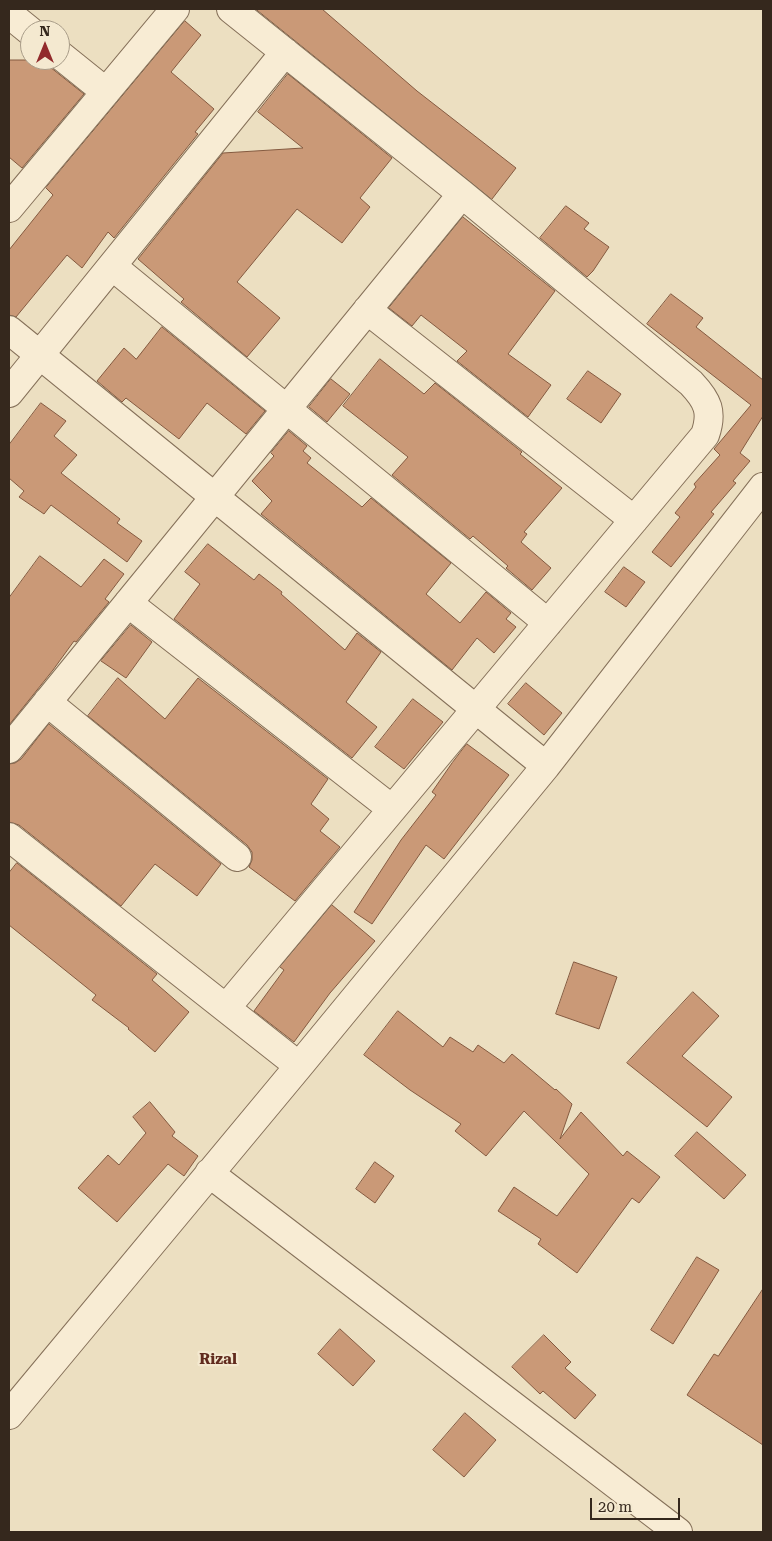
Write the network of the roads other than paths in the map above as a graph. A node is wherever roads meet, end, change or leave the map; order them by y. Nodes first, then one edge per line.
1 (176, 9) edge
2 (231, 9) edge
3 (9, 14) edge
4 (20, 23) edge
5 (285, 52) junction
6 (70, 63) edge
7 (106, 92) junction
8 (462, 194) junction
9 (12, 198) edge
10 (112, 266) junction
11 (367, 310) junction
12 (9, 330) edge
13 (39, 355) junction
14 (9, 393) edge
15 (286, 409) junction
16 (763, 486) edge
17 (214, 497) junction
18 (634, 520) junction
19 (128, 603) junction
20 (548, 623) junction
21 (47, 702) junction
22 (476, 709) junction
23 (9, 749) edge
24 (546, 766) junction
25 (392, 809) junction
26 (9, 837) edge
27 (237, 857) dead end
28 (226, 1008) junction
29 (299, 1066) junction
30 (209, 1173) junction
31 (9, 1415) edge
32 (678, 1532) edge

1 - 7 street
2 - 5 street
3 - 4 street
5 - 8 street
5 - 10 street
6 - 7 street
7 - 9 street
8 - 11 street
8 - 18 street
10 - 13 street
10 - 15 street
11 - 15 street
11 - 18 street
12 - 13 street
13 - 14 street
13 - 17 street
15 - 17 street
15 - 20 street
16 - 24 street
17 - 19 street
17 - 22 street
18 - 20 street
19 - 21 street
19 - 25 street
20 - 22 street
21 - 23 street
21 - 27 street
22 - 24 street
22 - 25 street
24 - 29 street
25 - 28 street
26 - 28 street
28 - 29 street
29 - 30 street
30 - 31 street
30 - 32 street

